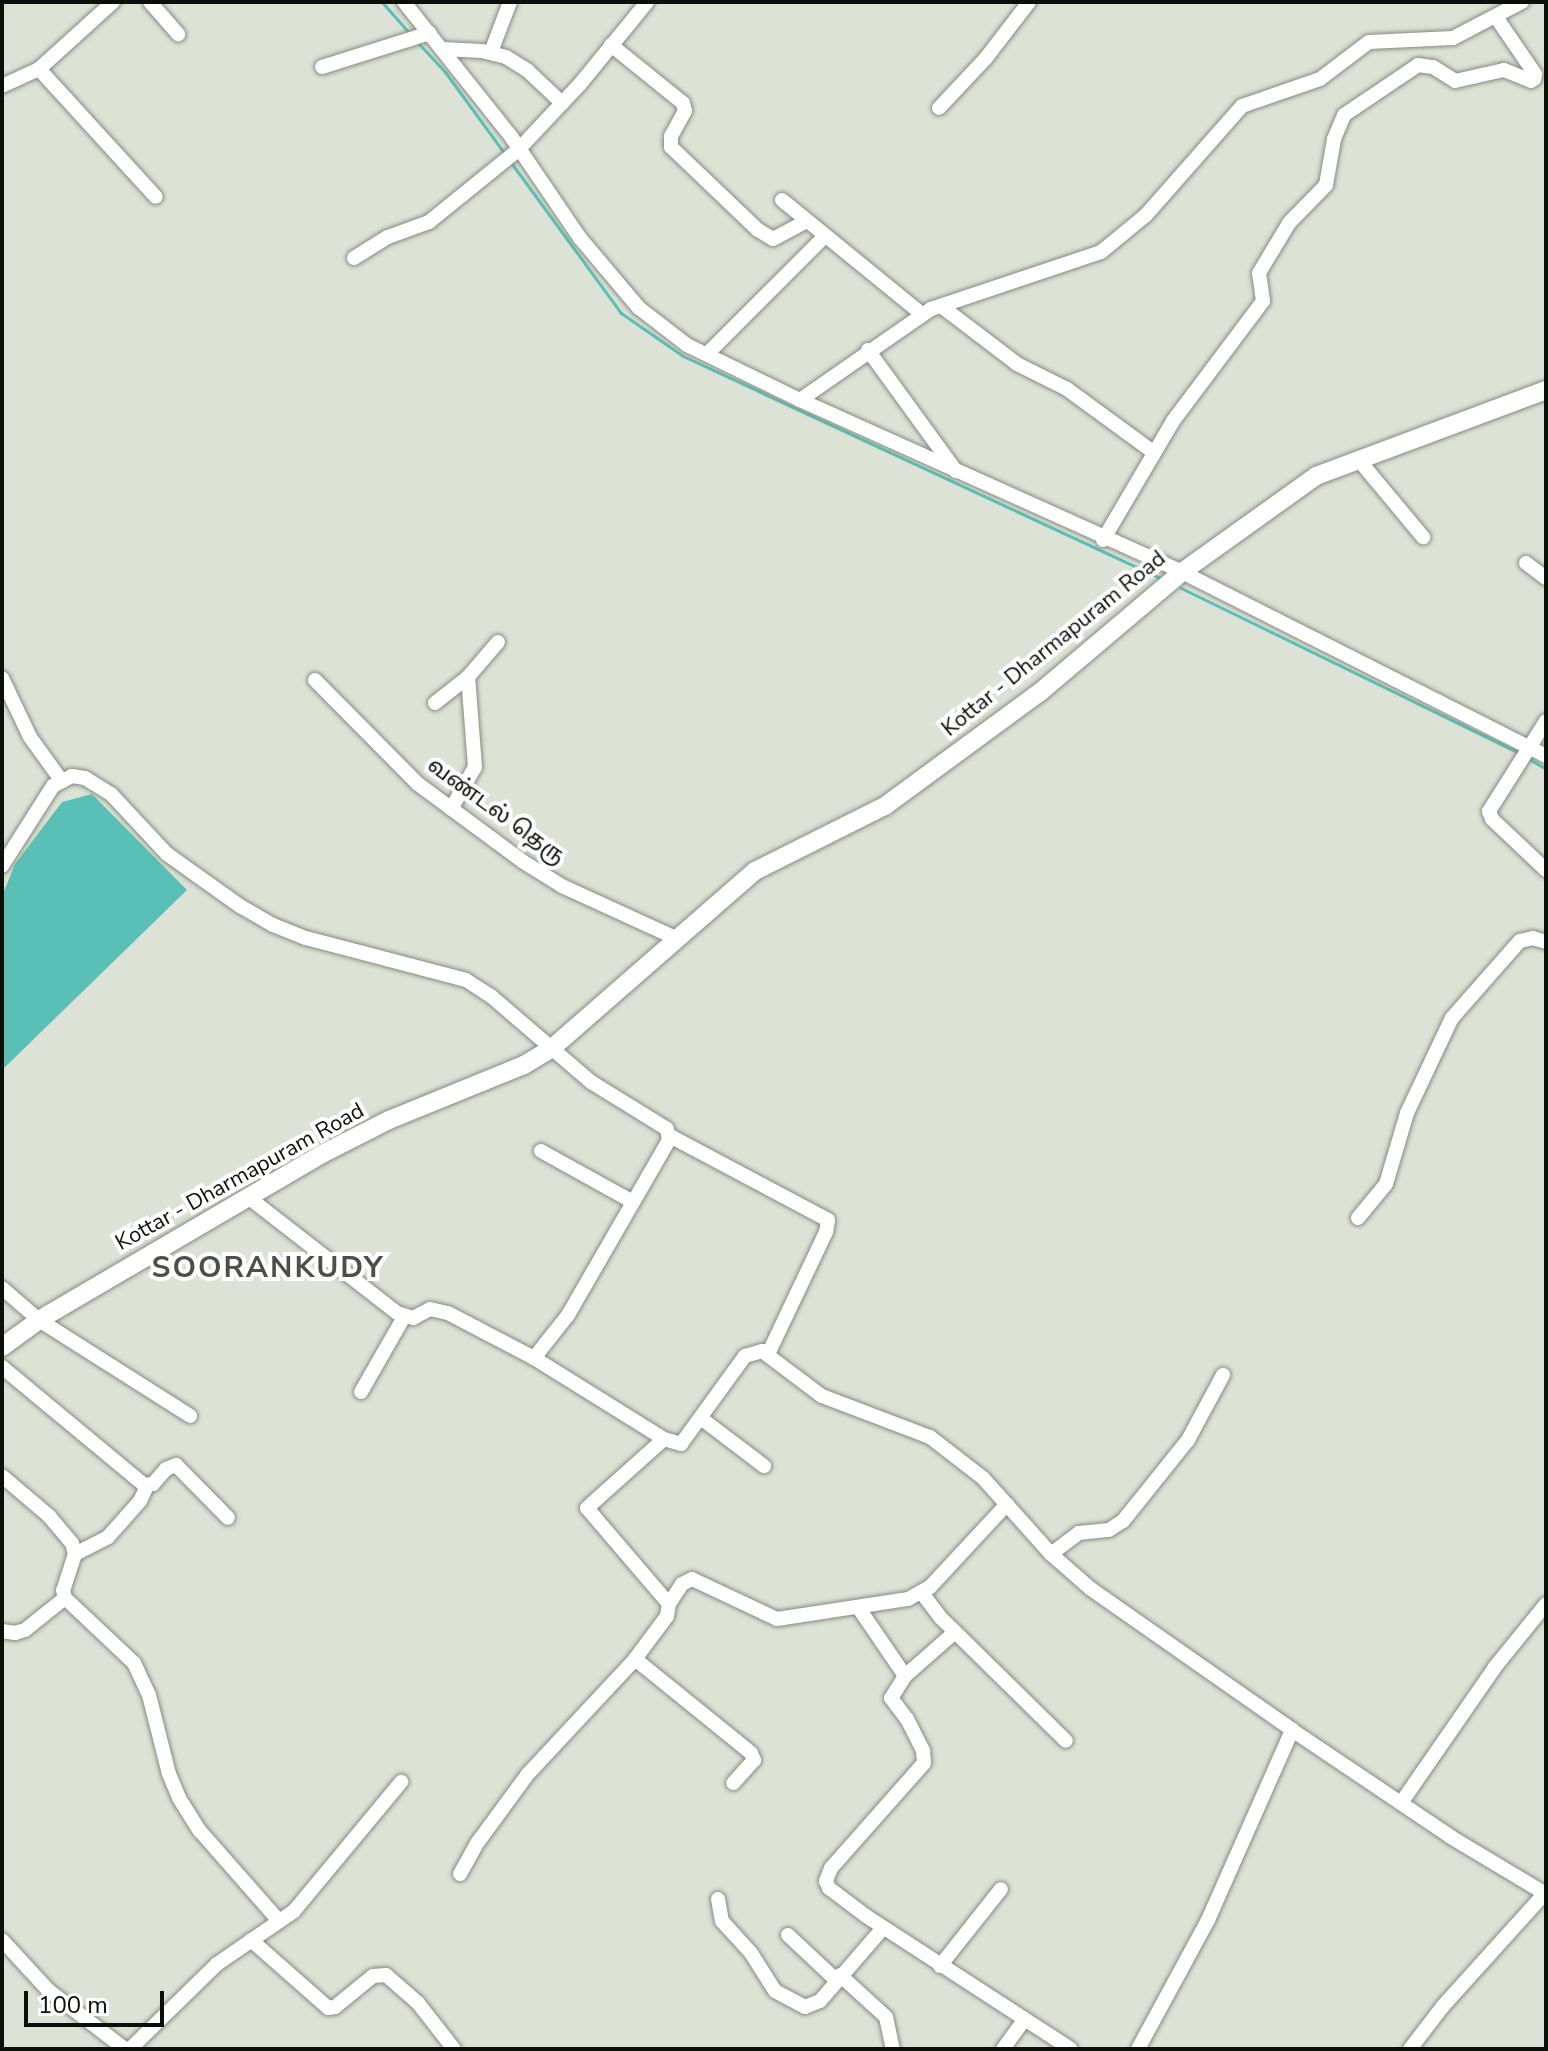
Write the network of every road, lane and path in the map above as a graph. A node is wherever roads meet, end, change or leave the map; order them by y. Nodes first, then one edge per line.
1 (113, 2) edge
2 (150, 2) edge
3 (404, 2) edge
4 (510, 2) edge
5 (647, 2) edge
6 (1029, 2) edge
7 (1522, 2) edge
8 (1496, 17) junction
9 (178, 34) dead end
10 (428, 34) junction
11 (611, 45) junction
12 (443, 49) junction
13 (491, 52) junction
14 (322, 67) dead end
15 (39, 69) junction
16 (2, 86) edge
17 (562, 103) junction
18 (939, 108) dead end
19 (513, 153) junction
20 (156, 197) dead end
21 (782, 200) dead end
22 (807, 221) junction
23 (825, 236) junction
24 (354, 258) dead end
25 (941, 306) junction
26 (922, 314) junction
27 (868, 350) junction
28 (707, 354) junction
29 (1546, 390) edge
30 (800, 400) junction
31 (1153, 452) junction
32 (1358, 459) junction
33 (956, 471) junction
34 (1423, 537) dead end
35 (1103, 540) junction
36 (1526, 563) dead end
37 (1182, 572) junction
38 (1546, 578) edge
39 (498, 642) dead end
40 (468, 677) junction
41 (2, 678) edge
42 (315, 680) dead end
43 (435, 703) dead end
44 (1546, 721) edge
45 (1527, 753) junction
46 (1546, 756) edge
47 (61, 780) junction
48 (451, 809) junction
49 (2, 866) edge
50 (1546, 870) edge
51 (678, 939) junction
52 (1546, 942) edge
53 (552, 1048) junction
54 (670, 1136) junction
55 (541, 1151) dead end
56 (248, 1197) junction
57 (633, 1202) junction
58 (1358, 1218) dead end
59 (2, 1288) edge
60 (404, 1317) junction
61 (39, 1320) junction
62 (2, 1347) edge
63 (769, 1352) junction
64 (534, 1358) junction
65 (2, 1367) edge
66 (1223, 1375) dead end
67 (361, 1392) dead end
68 (190, 1416) dead end
69 (702, 1419) junction
70 (664, 1439) junction
71 (764, 1466) dead end
72 (2, 1476) edge
73 (147, 1486) junction
74 (1007, 1504) junction
75 (228, 1518) dead end
76 (75, 1554) junction
77 (1051, 1554) junction
78 (922, 1593) junction
79 (65, 1598) junction
80 (669, 1604) junction
81 (1546, 1604) edge
82 (858, 1607) junction
83 (2, 1631) edge
84 (955, 1632) junction
85 (635, 1659) junction
86 (905, 1676) junction
87 (1292, 1730) junction
88 (1066, 1741) dead end
89 (401, 1782) dead end
90 (733, 1783) dead end
91 (1401, 1803) junction
92 (460, 1874) dead end
93 (1001, 1889) dead end
94 (1545, 1894) edge
95 (718, 1899) dead end
96 (279, 1921) junction
97 (883, 1928) junction
98 (788, 1935) dead end
99 (2, 1940) edge
100 (251, 1940) junction
101 (940, 1966) junction
102 (838, 1978) junction
103 (1023, 2021) junction
104 (128, 2049) edge
105 (453, 2049) edge
106 (893, 2049) edge
107 (1003, 2049) edge
108 (1071, 2049) edge
109 (1138, 2049) edge
110 (1410, 2049) edge

1 - 15 street
2 - 9 street
3 - 10 street
4 - 13 street
5 - 11 street
6 - 18 street
7 - 8 street
8 - 25 street
8 - 31 street
10 - 12 street
10 - 14 street
11 - 17 street
11 - 22 street
12 - 13 street
12 - 19 street
13 - 17 street
15 - 16 street
15 - 20 street
17 - 19 street
19 - 24 street
19 - 28 street
21 - 22 street
22 - 23 street
23 - 26 street
23 - 28 street
25 - 26 street
25 - 31 street
26 - 27 street
27 - 30 street
27 - 33 street
28 - 30 street
29 - 32 main road, Kottar - Dharmapuram Road
30 - 33 street
31 - 35 street
32 - 34 street
32 - 37 main road, Kottar - Dharmapuram Road
33 - 35 street
35 - 37 street
36 - 38 street
37 - 45 street
37 - 51 main road, Kottar - Dharmapuram Road
39 - 40 street
40 - 43 street
40 - 48 street
41 - 47 street
42 - 48 street, வண்டல் தெரு
44 - 45 street
45 - 46 street
45 - 50 street
47 - 49 street
47 - 53 street
48 - 51 street, வண்டல் தெரு
51 - 53 main road, Kottar - Dharmapuram Road
52 - 58 street
53 - 54 street
53 - 56 main road, Kottar - Dharmapuram Road
54 - 57 street
54 - 63 street
55 - 57 street
56 - 60 street
56 - 61 main road, Kottar - Dharmapuram Road
57 - 64 street
59 - 61 street
60 - 64 street
60 - 67 street
61 - 62 main road, Kottar - Dharmapuram Road
61 - 68 street
63 - 69 street
63 - 74 street
64 - 70 street
65 - 73 street
66 - 77 street
69 - 70 street
69 - 71 street
70 - 80 street
72 - 76 street
73 - 75 street
73 - 76 street
74 - 77 street
74 - 78 street
76 - 79 street
77 - 87 street
78 - 82 street
78 - 84 street
79 - 83 street
79 - 96 street
80 - 82 street
80 - 85 street
81 - 91 street
82 - 86 street
84 - 86 street
84 - 88 street
85 - 90 street
85 - 92 street
86 - 97 street
87 - 91 street
87 - 109 street
89 - 96 street
91 - 94 street
93 - 101 street
94 - 110 street
95 - 102 street
96 - 100 street
97 - 101 street
97 - 102 street
98 - 102 street
99 - 104 street
100 - 104 street
100 - 105 street
101 - 103 street
102 - 106 street
103 - 107 street
103 - 108 street

